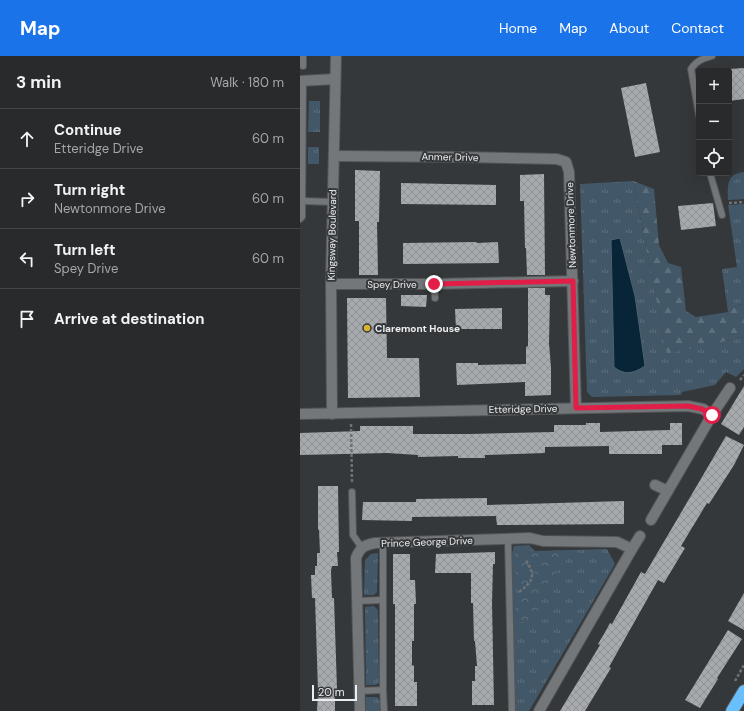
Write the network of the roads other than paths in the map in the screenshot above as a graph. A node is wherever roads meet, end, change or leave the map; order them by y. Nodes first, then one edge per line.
1 (303, 56) edge
2 (336, 56) edge
3 (712, 56) edge
4 (303, 66) dead end
5 (335, 79) junction
6 (301, 81) edge
7 (697, 104) edge
8 (334, 156) junction
9 (566, 162) joint
10 (711, 176) edge
11 (303, 201) junction
12 (333, 202) junction
13 (722, 215) dead end
14 (300, 220) edge
15 (573, 281) junction
16 (331, 284) junction
17 (434, 284) junction
18 (435, 298) dead end
19 (730, 388) dead end
20 (576, 408) junction
21 (300, 414) edge
22 (332, 414) junction
23 (712, 415) junction
24 (655, 485) dead end
25 (668, 491) junction
26 (352, 492) road end
27 (651, 520) dead end
28 (640, 536) dead end
29 (508, 539) junction
30 (383, 543) junction
31 (362, 548) junction
32 (632, 549) junction
33 (383, 600) junction
34 (357, 601) junction
35 (383, 690) junction
36 (360, 691) junction
37 (744, 691) edge
38 (360, 711) edge
39 (384, 711) edge
40 (512, 711) edge
41 (539, 711) edge
42 (732, 711) edge

1 - 4 lane
2 - 5 street, Kingsway Boulevard
3 - 7 lane
5 - 6 street
5 - 8 street, Kingsway Boulevard
6 - 11 lane
8 - 9 street, Anmer Drive
8 - 12 street, Kingsway Boulevard
9 - 15 street, Newtonmore Drive
10 - 13 lane
11 - 12 lane
11 - 14 lane
12 - 16 street, Kingsway Boulevard
15 - 17 street, Spey Drive
15 - 20 street, Newtonmore Drive
16 - 17 street, Spey Drive
16 - 22 street, Kingsway Boulevard
17 - 18 lane
19 - 23 street
20 - 22 street, Etteridge Drive
20 - 23 street, Etteridge Drive
21 - 22 street, Etteridge Drive
23 - 25 street
24 - 25 street
25 - 27 street
26 - 31 lane
28 - 32 street
29 - 30 street, Prince George Drive
29 - 32 street, Prince George Drive
29 - 40 lane
30 - 31 street, Prince George Drive
30 - 33 lane
31 - 34 street
32 - 41 street
33 - 34 lane
33 - 35 lane
34 - 36 street
35 - 36 lane
35 - 39 lane
36 - 38 street
37 - 42 highway

